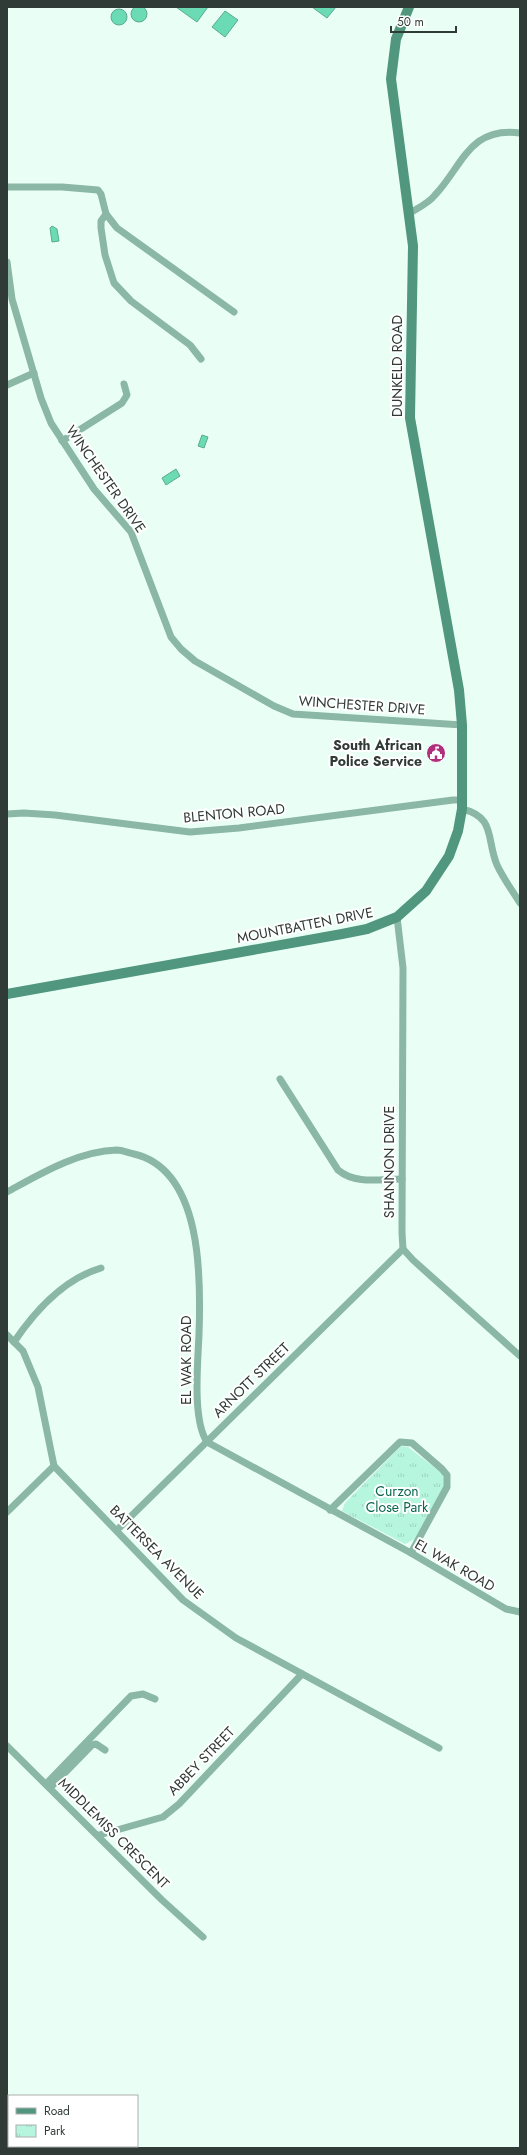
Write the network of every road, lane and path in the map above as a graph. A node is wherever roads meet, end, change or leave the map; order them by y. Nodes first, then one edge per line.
1 (409, 7) edge
2 (520, 134) edge
3 (7, 187) edge
4 (106, 214) junction
5 (410, 214) junction
6 (7, 262) edge
7 (234, 312) dead end
8 (201, 359) dead end
9 (34, 373) junction
10 (124, 384) dead end
11 (7, 385) edge
12 (62, 441) junction
13 (462, 725) junction
14 (462, 804) junction
15 (7, 814) edge
16 (520, 903) edge
17 (396, 917) junction
18 (7, 994) edge
19 (280, 1079) dead end
20 (402, 1179) junction
21 (7, 1192) edge
22 (403, 1249) junction
23 (101, 1268) dead end
24 (7, 1335) edge
25 (14, 1342) junction
26 (520, 1356) edge
27 (207, 1442) junction
28 (54, 1466) junction
29 (330, 1510) junction
30 (7, 1512) edge
31 (117, 1530) junction
32 (411, 1553) junction
33 (520, 1612) edge
34 (302, 1674) junction
35 (155, 1699) dead end
36 (7, 1746) edge
37 (439, 1748) dead end
38 (106, 1750) dead end
39 (48, 1786) junction
40 (99, 1836) junction
41 (203, 1937) dead end

1 - 5 main road, DUNKELD ROAD
2 - 5 street
3 - 4 street
4 - 7 street
4 - 8 street
5 - 13 main road, DUNKELD ROAD
6 - 9 street, WINCHESTER DRIVE
9 - 11 street
9 - 12 street, WINCHESTER DRIVE
10 - 12 street
12 - 13 street, WINCHESTER DRIVE
13 - 14 main road, MOUNTBATTEN DRIVE
14 - 15 street, BLENTON ROAD
14 - 16 street
14 - 17 main road, MOUNTBATTEN DRIVE
17 - 18 main road, MOUNTBATTEN DRIVE
17 - 20 street, SHANNON DRIVE
19 - 20 street
20 - 22 street, SHANNON DRIVE
21 - 27 street, EL WAK ROAD
22 - 26 street
22 - 27 street, ARNOTT STREET
23 - 25 street
24 - 25 street
25 - 28 street
27 - 29 street, EL WAK ROAD
27 - 31 street, ARNOTT STREET
28 - 30 street
28 - 31 street, BATTERSEA AVENUE
29 - 32 street, EL WAK ROAD
29 - 32 street
31 - 34 street, BATTERSEA AVENUE
32 - 33 street, EL WAK ROAD
34 - 37 street, BATTERSEA AVENUE
34 - 40 street, ABBEY STREET
35 - 39 street
36 - 39 street, MIDDLEMISS CRESCENT
38 - 39 street
39 - 40 street, MIDDLEMISS CRESCENT
40 - 41 street, MIDDLEMISS CRESCENT

